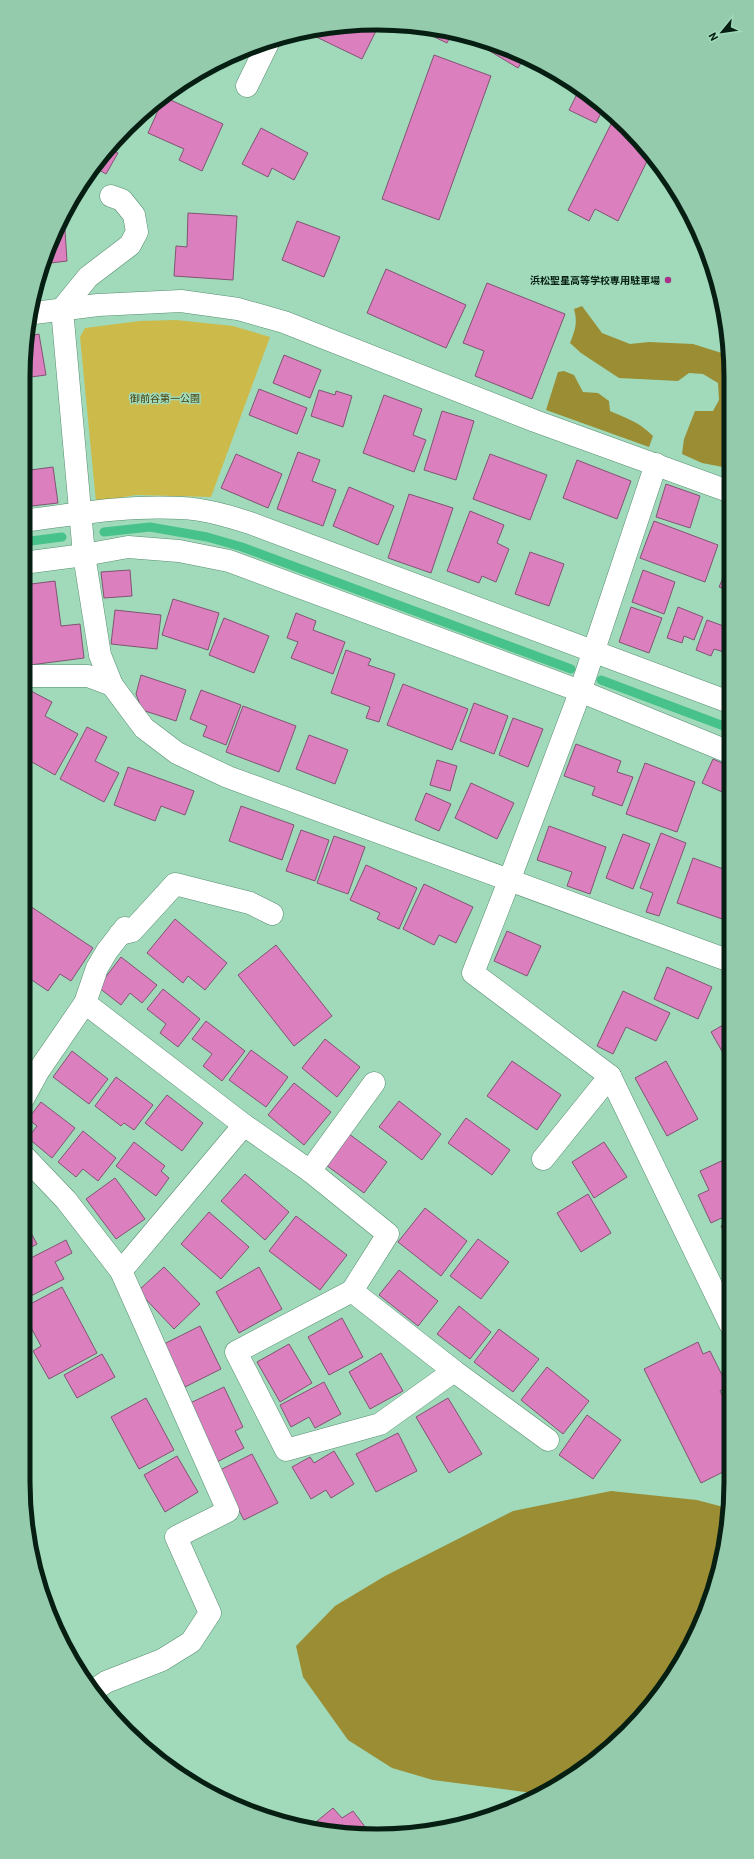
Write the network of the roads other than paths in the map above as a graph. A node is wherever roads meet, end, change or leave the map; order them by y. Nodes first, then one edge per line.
1 (267, 48) edge
2 (247, 86) dead end
3 (111, 196) dead end
4 (62, 309) junction
5 (37, 312) edge
6 (656, 464) junction
7 (724, 490) edge
8 (81, 514) junction
9 (30, 520) edge
10 (84, 555) junction
11 (30, 562) edge
12 (593, 653) junction
13 (30, 676) edge
14 (112, 686) junction
15 (580, 691) junction
16 (724, 700) edge
17 (724, 750) edge
18 (509, 881) junction
19 (272, 914) dead end
20 (724, 959) edge
21 (85, 1004) junction
22 (610, 1076) junction
23 (374, 1083) dead end
24 (30, 1086) edge
25 (244, 1125) junction
26 (543, 1159) dead end
27 (30, 1162) edge
28 (310, 1171) junction
29 (121, 1271) junction
30 (352, 1291) junction
31 (724, 1312) edge
32 (454, 1371) junction
33 (548, 1440) dead end
34 (98, 1687) edge

1 - 2 street
3 - 4 street
4 - 5 street
4 - 6 street
4 - 8 street
6 - 7 street
6 - 12 street
8 - 9 street
8 - 10 street
8 - 12 street
10 - 11 street
10 - 14 street
10 - 15 street
12 - 15 street
12 - 16 street
13 - 14 street
14 - 18 street
15 - 17 street
15 - 18 street
18 - 20 street
18 - 22 street
19 - 21 street
21 - 24 street
21 - 25 street
22 - 26 street
22 - 31 street
23 - 28 street
25 - 28 street
25 - 29 street
27 - 29 street
28 - 30 street
29 - 34 street
30 - 32 street
30 - 32 street
32 - 33 street

